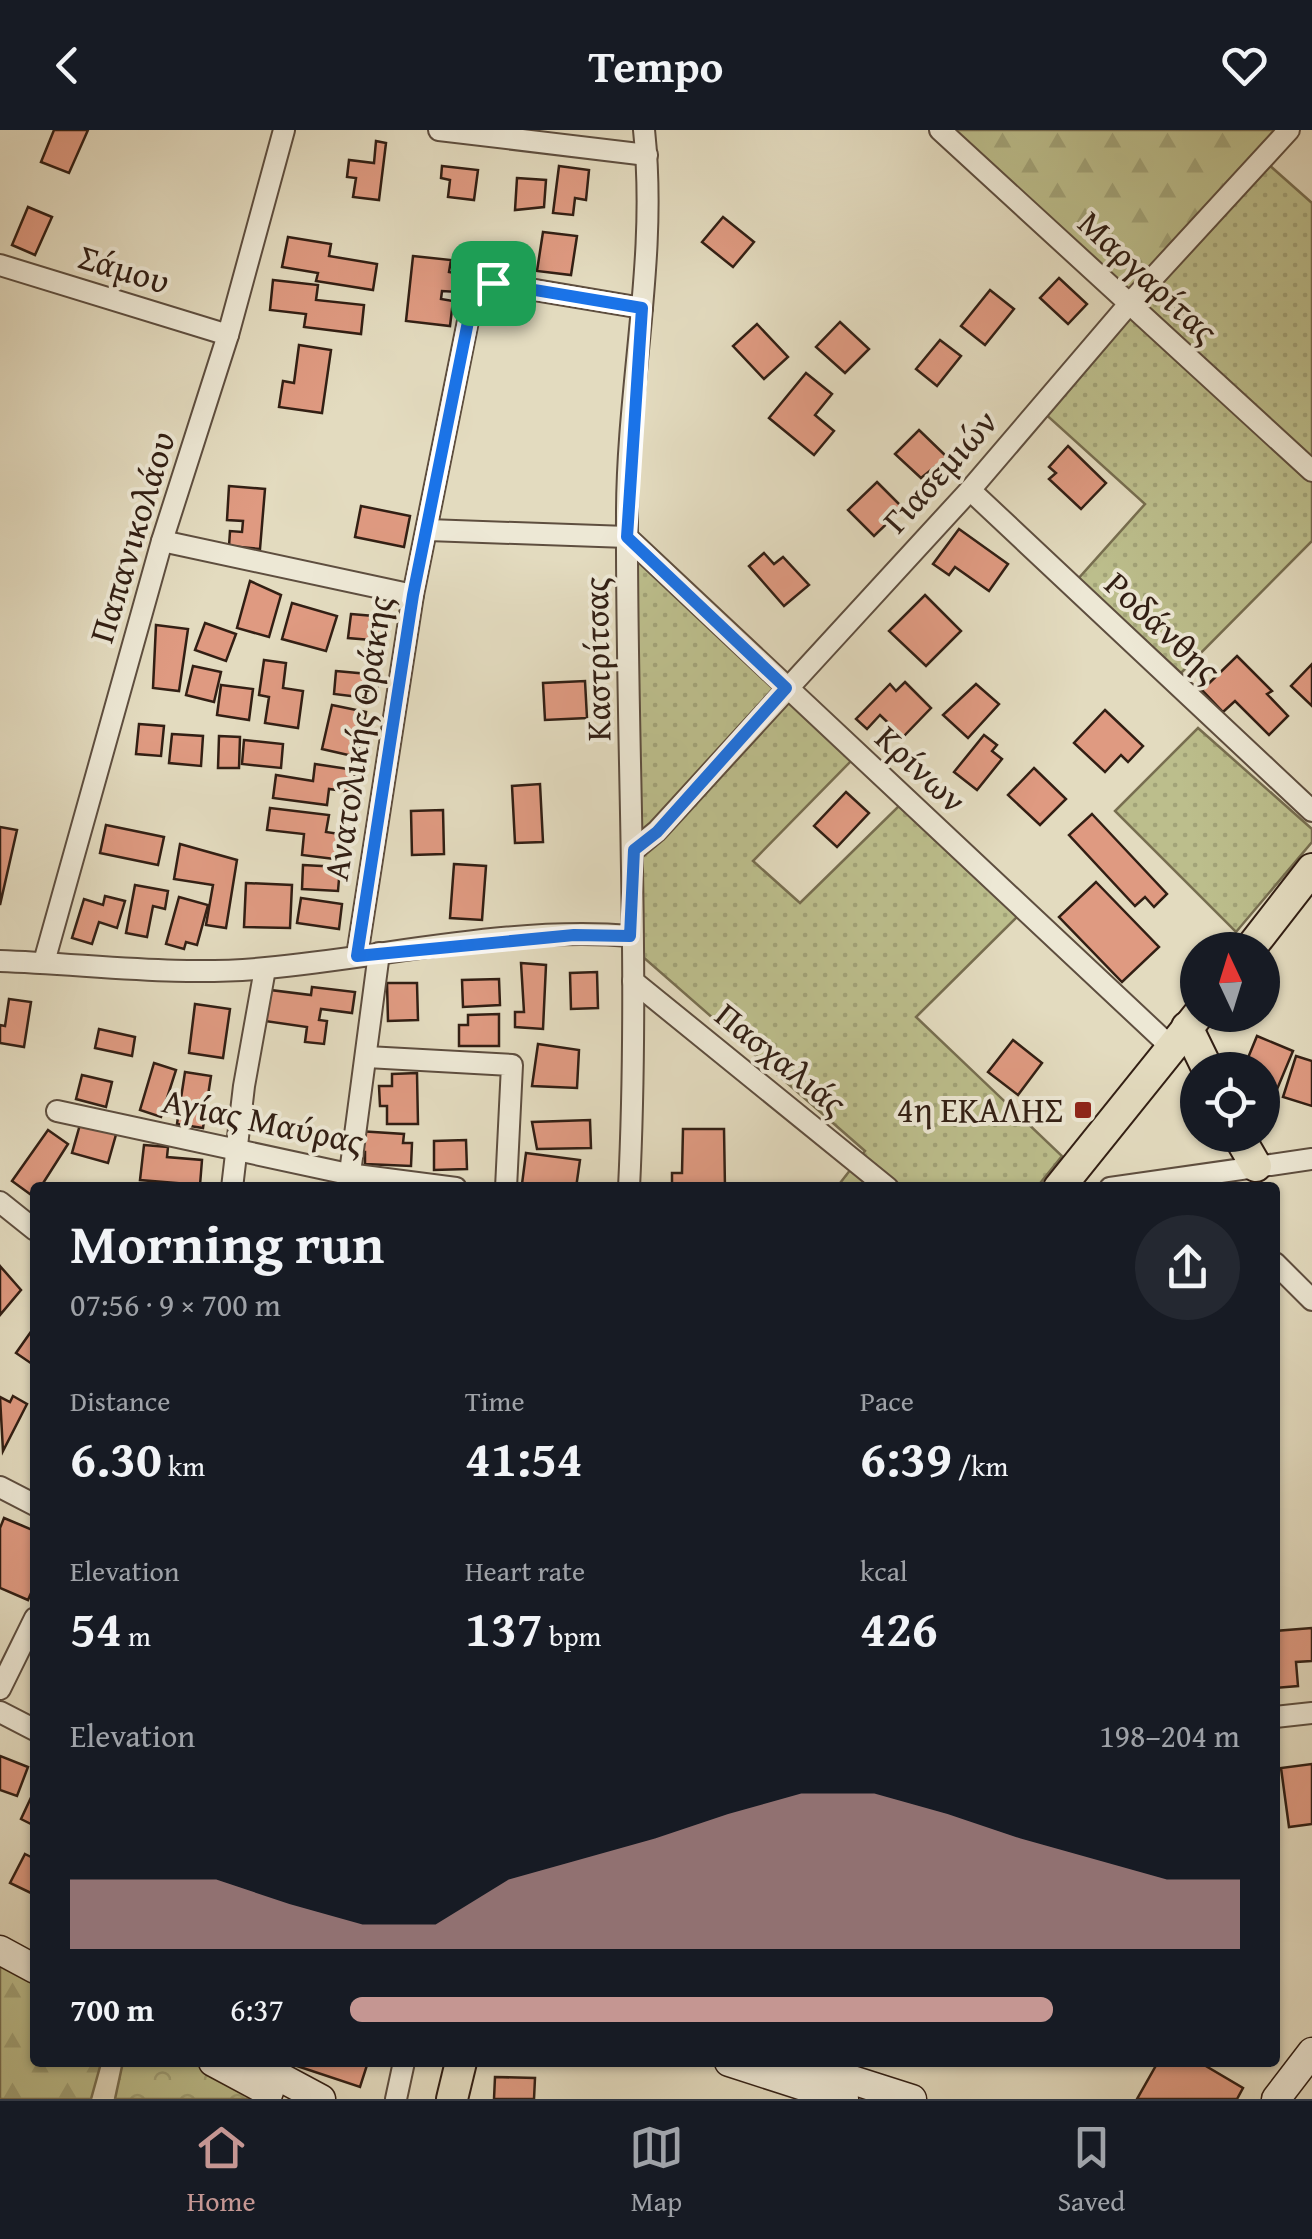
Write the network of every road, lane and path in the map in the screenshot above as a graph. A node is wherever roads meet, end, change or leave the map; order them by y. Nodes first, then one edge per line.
1 (284, 130) edge
2 (440, 130) edge
3 (644, 130) edge
4 (940, 130) edge
5 (1289, 130) edge
6 (647, 155) junction
7 (0, 265) edge
8 (1129, 304) junction
9 (642, 308) junction
10 (228, 335) junction
11 (1312, 471) edge
12 (970, 490) junction
13 (428, 530) junction
14 (627, 537) junction
15 (162, 541) junction
16 (413, 595) junction
17 (786, 688) junction
18 (1312, 811) edge
19 (634, 850) junction
20 (1312, 868) edge
21 (1264, 932) edge
22 (630, 936) junction
23 (379, 952) junction
24 (357, 956) junction
25 (0, 961) edge
26 (44, 962) junction
27 (265, 968) junction
28 (634, 981) junction
29 (1180, 1025) edge
30 (1184, 1032) edge
31 (366, 1057) junction
32 (57, 1111) dead end
33 (236, 1149) junction
34 (1248, 1152) edge
35 (1312, 1159) edge
36 (1256, 1166) junction
37 (1215, 1180) edge
38 (348, 1181) edge
39 (233, 1182) edge
40 (506, 1182) edge
41 (629, 1182) edge
42 (881, 1182) edge
43 (1064, 1182) edge
44 (1189, 1182) edge
45 (0, 1202) edge
46 (30, 1226) edge
47 (1280, 1268) edge
48 (1312, 1300) edge
49 (0, 1487) edge
50 (30, 1503) edge
51 (30, 1628) edge
52 (0, 1689) edge
53 (0, 1712) edge
54 (1312, 1713) edge
55 (1280, 1716) edge
56 (30, 1727) edge
57 (0, 1931) edge
58 (30, 1946) edge
59 (0, 1950) edge
60 (30, 1966) edge
61 (1312, 2052) edge
62 (222, 2067) edge
63 (261, 2067) edge
64 (403, 2067) edge
65 (460, 2067) edge
66 (804, 2069) edge
67 (852, 2094) edge
68 (282, 2099) edge
69 (322, 2099) edge
70 (396, 2099) edge
71 (452, 2099) edge
72 (912, 2099) edge
73 (1276, 2099) edge

1 - 10 street, Παπανικολάου
2 - 6 street
3 - 6 street, Καστρίτσας
4 - 8 street, Μαργαρίτας
5 - 8 street, Γιασεμιών
6 - 9 street, Καστρίτσας
7 - 10 street, Σάμου
8 - 11 street, Μαργαρίτας
8 - 12 street, Γιασεμιών
9 - 13 street, Ανατολικής Θράκης
9 - 14 street, Καστρίτσας
10 - 15 street, Παπανικολάου
12 - 17 street, Γιασεμιών
12 - 18 street, Ροδάνθης
13 - 14 street
13 - 16 street, Ανατολικής Θράκης
14 - 17 street, Κρίνων
14 - 19 street, Καστρίτσας
15 - 16 street
15 - 26 street, Παπανικολάου
16 - 24 street, Ανατολικής Θράκης
17 - 19 street, Γιασεμιών
17 - 29 street, Κρίνων
19 - 22 street, Καστρίτσας
20 - 21 main road
22 - 23 street
22 - 28 street, Καστρίτσας
23 - 24 street
23 - 31 street
24 - 27 street
25 - 26 street
26 - 27 street
27 - 33 street
28 - 41 street, Καστρίτσας
28 - 42 street, Πασχαλιάς
30 - 43 main road
31 - 38 street
31 - 40 street
32 - 33 street, Αγίας Μαύρας
33 - 38 street, Αγίας Μαύρας
33 - 39 street
34 - 36 main road
35 - 36 street
36 - 37 street
37 - 44 street
45 - 46 street
47 - 48 street
49 - 50 street
51 - 52 street
53 - 56 street
54 - 55 street
57 - 58 street
59 - 60 street
61 - 73 street
62 - 68 street
63 - 69 street
64 - 70 street
65 - 71 main road
66 - 67 street
67 - 72 street

